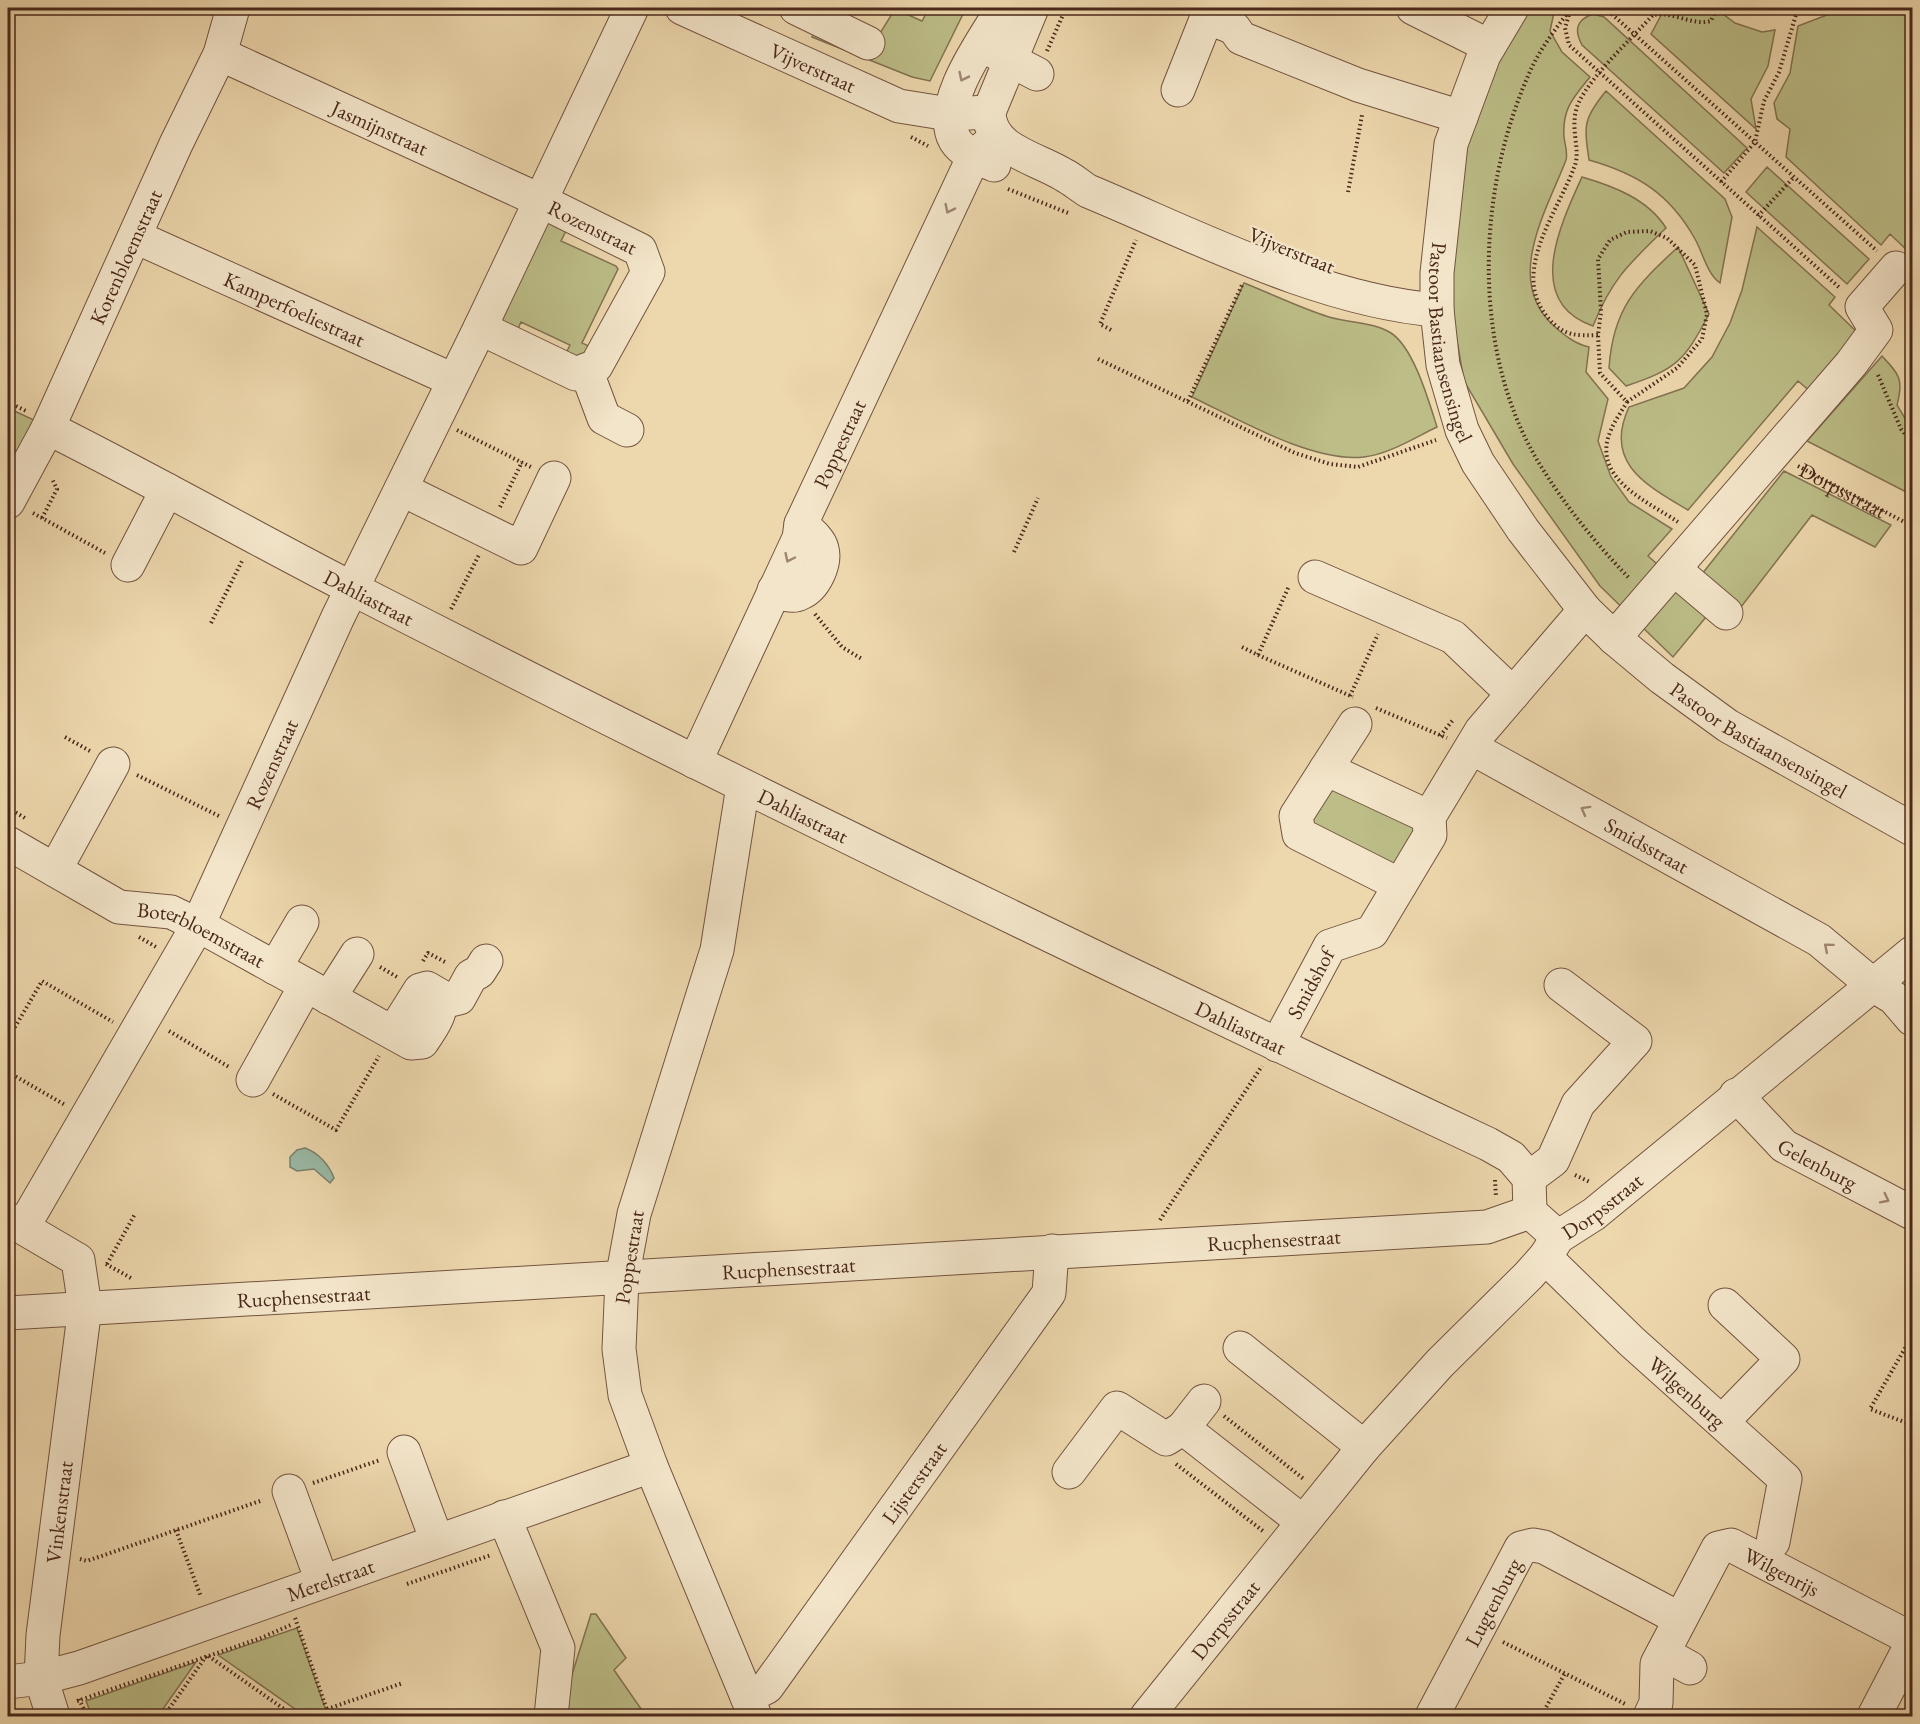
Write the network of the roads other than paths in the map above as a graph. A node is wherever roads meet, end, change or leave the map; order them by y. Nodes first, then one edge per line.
1 (233, 8) edge
2 (632, 8) edge
3 (682, 8) edge
4 (1003, 8) edge
5 (1032, 8) edge
6 (1413, 8) edge
7 (1512, 8) edge
8 (800, 9) edge
9 (868, 43) dead end
10 (1489, 46) junction
11 (220, 54) junction
12 (784, 56) junction
13 (1009, 59) junction
14 (1178, 90) dead end
15 (950, 114) junction
16 (1461, 117) junction
17 (987, 135) junction
18 (540, 200) junction
19 (136, 237) junction
20 (1896, 268) road end
21 (1437, 301) junction
22 (480, 328) junction
23 (586, 370) junction
24 (453, 380) junction
25 (48, 428) junction
26 (627, 430) dead end
27 (554, 478) road end
28 (401, 489) junction
29 (167, 490) junction
30 (8, 500) edge
31 (128, 566) road end
32 (1674, 568) junction
33 (1314, 577) road end
34 (353, 589) junction
35 (1585, 610) junction
36 (1726, 613) dead end
37 (1614, 638) junction
38 (1513, 694) junction
39 (1352, 710) road end
40 (1472, 748) junction
41 (695, 762) junction
42 (113, 764) road end
43 (1326, 769) junction
44 (743, 786) junction
45 (1429, 817) junction
46 (1912, 830) edge
47 (8, 843) edge
48 (55, 870) junction
49 (1400, 885) junction
50 (302, 922) dead end
51 (198, 925) junction
52 (1912, 952) edge
53 (357, 954) dead end
54 (486, 961) dead end
55 (275, 968) junction
56 (1561, 985) dead end
57 (1873, 985) junction
58 (318, 992) junction
59 (1912, 1019) edge
60 (1277, 1045) junction
61 (253, 1080) dead end
62 (1727, 1097) junction
63 (1529, 1178) junction
64 (1530, 1212) junction
65 (1912, 1214) edge
66 (15, 1223) edge
67 (1552, 1247) junction
68 (1052, 1251) junction
69 (622, 1279) junction
70 (1725, 1305) dead end
71 (85, 1307) junction
72 (8, 1313) edge
73 (1240, 1348) dead end
74 (1204, 1401) road end
75 (1722, 1422) junction
76 (1183, 1428) junction
77 (1364, 1447) junction
78 (404, 1452) road end
79 (651, 1466) junction
80 (1069, 1473) dead end
81 (289, 1491) road end
82 (1303, 1522) junction
83 (510, 1532) junction
84 (437, 1541) junction
85 (1773, 1542) dead end
86 (322, 1581) junction
87 (1680, 1618) junction
88 (1912, 1641) edge
89 (41, 1678) junction
90 (8, 1682) edge
91 (751, 1707) edge
92 (1641, 1712) edge
93 (52, 1714) edge
94 (551, 1716) edge
95 (1147, 1716) edge
96 (1432, 1716) edge
97 (1874, 1716) edge

1 - 11 street, Korenbloemstraat
2 - 18 street, Rozenstraat
3 - 12 street, Vijverstraat
4 - 13 street, Poppestraat
5 - 13 street, Poppestraat
6 - 10 street
7 - 10 street, Pastoor Bastiaansensingel
8 - 9 street
8 - 12 street
10 - 16 street, Pastoor Bastiaansensingel
11 - 18 street, Jasmijnstraat
11 - 19 street, Korenbloemstraat
12 - 15 street, Vijverstraat
13 -> 15 street, Poppestraat
13 - 17 street, Poppestraat
14 - 16 street
15 - 17 street, Vijverstraat
15 - 17 street, Vijverstraat
16 - 21 street, Pastoor Bastiaansensingel
17 - 21 street, Vijverstraat
17 -> 41 street, Poppestraat
18 - 22 street, Rozenstraat
18 - 23 street, Rozenstraat
19 - 24 street, Kamperfoeliestraat
19 - 25 street, Korenbloemstraat
20 - 32 street
21 - 35 street, Pastoor Bastiaansensingel
22 - 23 street
22 - 24 street, Rozenstraat
23 - 26 street
24 - 28 street, Rozenstraat
25 - 29 street, Dahliastraat
25 - 30 street, Korenbloemstraat
27 - 28 street
28 - 34 street, Rozenstraat
29 - 31 street
29 - 34 street, Dahliastraat
32 - 36 street
32 - 37 street
33 - 38 street
34 - 41 street, Dahliastraat
34 - 51 street, Rozenstraat
35 - 37 street, Pastoor Bastiaansensingel
35 - 38 street
37 - 46 street, Pastoor Bastiaansensingel
38 - 40 street
39 - 43 street
40 - 45 street, Smidshof
57 -> 40 street, Smidsstraat
41 - 44 street, Dahliastraat
42 - 48 street
43 - 45 street
43 - 49 street
44 - 60 street, Dahliastraat
44 - 69 street, Poppestraat
45 - 49 street, Smidshof
47 - 48 street, Boterbloemstraat
48 - 51 street, Boterbloemstraat
49 - 60 street, Smidshof
50 - 55 street
51 - 55 street, Boterbloemstraat
51 - 66 street, Rozenstraat
52 - 57 street, Dorpsstraat
53 - 58 street
54 - 58 street, Boterbloemstraat
55 - 58 street, Boterbloemstraat
56 - 63 street
57 - 59 street, Smidsstraat
57 - 62 street, Dorpsstraat
58 - 61 street
60 - 63 street, Dahliastraat
62 -> 65 street, Gelenburg
62 - 67 street, Dorpsstraat
63 - 64 street
64 - 67 street
64 - 68 street, Rucphensestraat
66 - 71 street, Vinkenstraat
67 - 75 street, Wilgenburg
67 - 77 street, Dorpsstraat
68 - 69 street, Rucphensestraat
68 - 91 street, Lijsterstraat
69 - 71 street, Rucphensestraat
69 - 79 street, Poppestraat
70 - 75 street
71 - 72 street, Rucphensestraat
71 - 89 street, Vinkenstraat
73 - 77 street
74 - 76 street
75 - 85 street, Wilgenburg
76 - 80 street
76 - 82 street
77 - 82 street, Dorpsstraat
78 - 84 street
79 - 83 street, Merelstraat
79 - 91 street, Poppestraat
81 - 86 street
82 - 95 street, Dorpsstraat
83 - 84 street, Merelstraat
83 - 94 street
84 - 86 street, Merelstraat
86 - 89 street, Merelstraat
87 - 88 street, Wilgenrijs
87 - 92 street, Wilgenrijs
87 - 96 street, Lugtenburg
88 - 97 street
89 - 90 street, Merelstraat
89 - 93 street, Vinkenstraat

